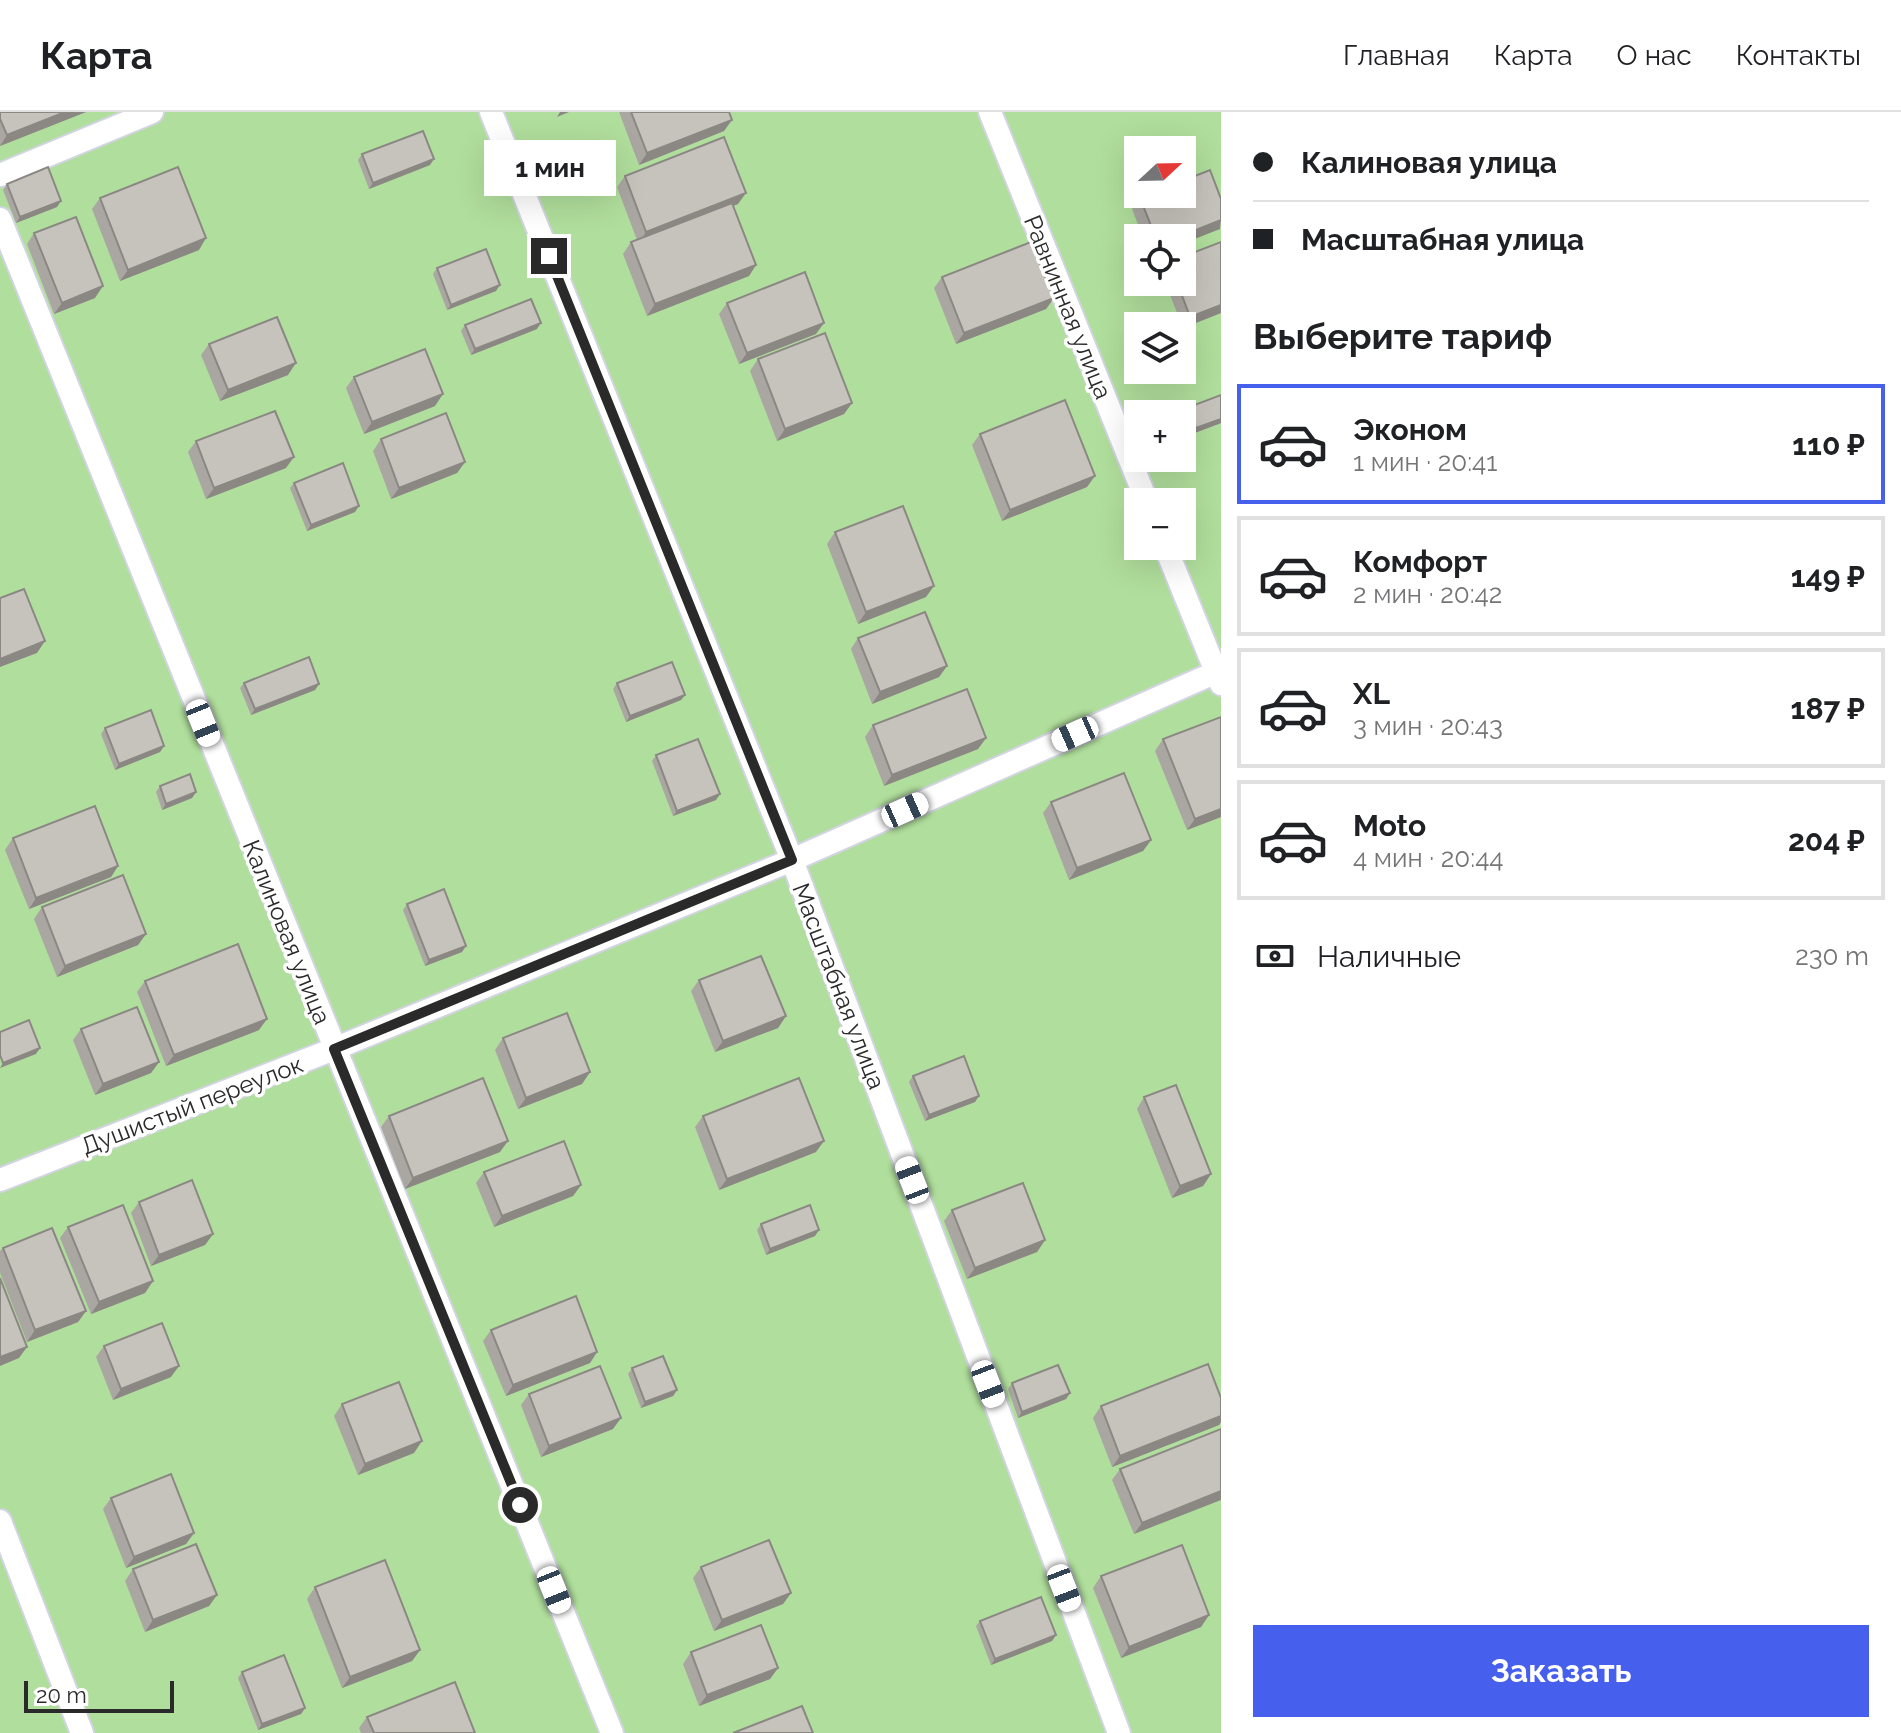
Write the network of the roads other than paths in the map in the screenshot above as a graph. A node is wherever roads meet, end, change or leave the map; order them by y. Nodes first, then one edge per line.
1 (152, 112) edge
2 (491, 112) edge
3 (990, 112) edge
4 (0, 175) edge
5 (0, 219) edge
6 (1141, 488) edge
7 (1171, 560) edge
8 (1219, 675) edge
9 (792, 860) junction
10 (334, 1049) junction
11 (0, 1180) edge
12 (0, 1521) edge
13 (82, 1733) edge
14 (612, 1733) edge
15 (1119, 1733) edge

1 - 4 lane
2 - 9 lane, Масштабная улица
3 - 6 lane, Равнинная улица
5 - 10 lane, Калиновая улица
7 - 8 lane
8 - 9 lane, Душистый переулок
9 - 10 lane, Душистый переулок
9 - 15 lane, Масштабная улица
10 - 11 lane, Душистый переулок
10 - 14 lane, Калиновая улица
12 - 13 lane

